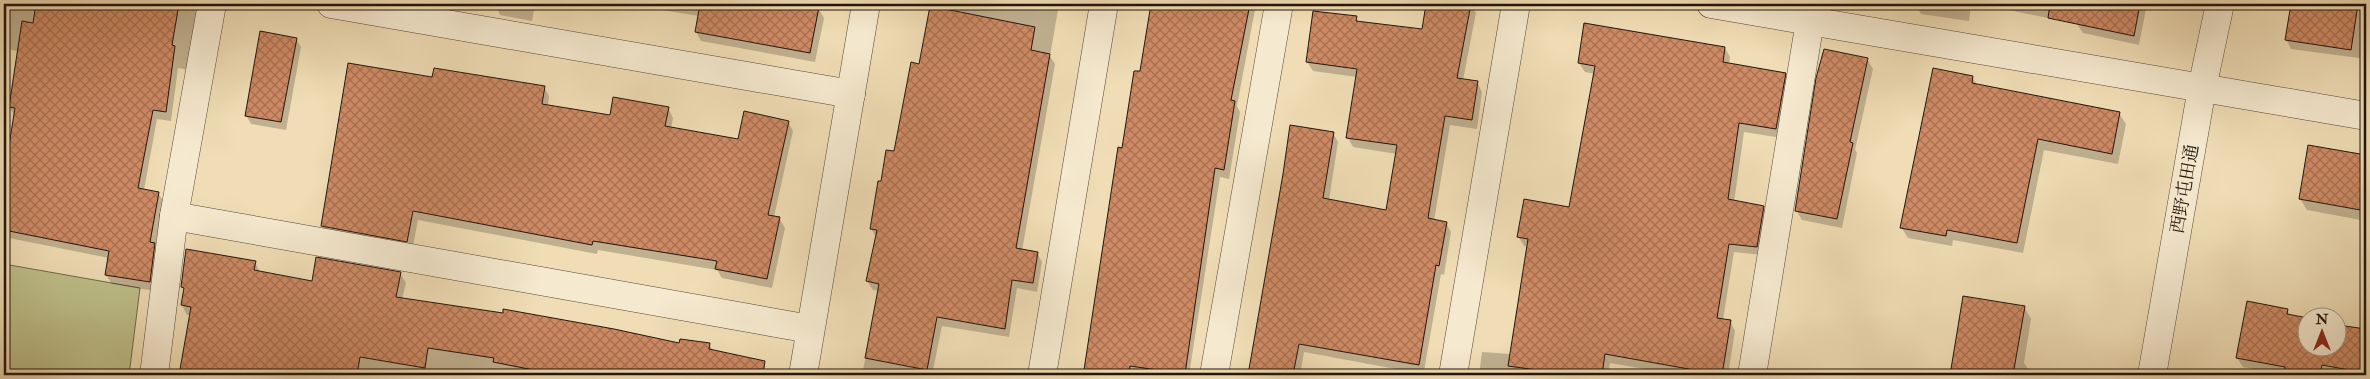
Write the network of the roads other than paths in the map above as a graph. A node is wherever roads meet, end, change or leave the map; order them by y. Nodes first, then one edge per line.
1 (212, 4) edge
2 (331, 4) edge
3 (866, 4) edge
4 (1104, 4) edge
5 (1279, 4) edge
6 (1516, 4) edge
7 (1710, 4) edge
8 (2220, 4) edge
9 (1810, 21) junction
10 (2202, 88) junction
11 (851, 94) junction
12 (2366, 116) edge
13 (174, 216) junction
14 (810, 329) junction
15 (154, 375) edge
16 (803, 375) edge
17 (1042, 375) edge
18 (1214, 375) edge
19 (1453, 375) edge
20 (1752, 375) edge
21 (2152, 375) edge

1 - 13 street
2 - 11 street
3 - 11 street
4 - 17 street
5 - 18 street
6 - 19 street
7 - 9 street
8 - 10 street, 西野屯田通
9 - 10 street
9 - 20 street
10 - 12 street
10 - 21 street, 西野屯田通
11 - 14 street
13 - 14 street
13 - 15 street
14 - 16 street

